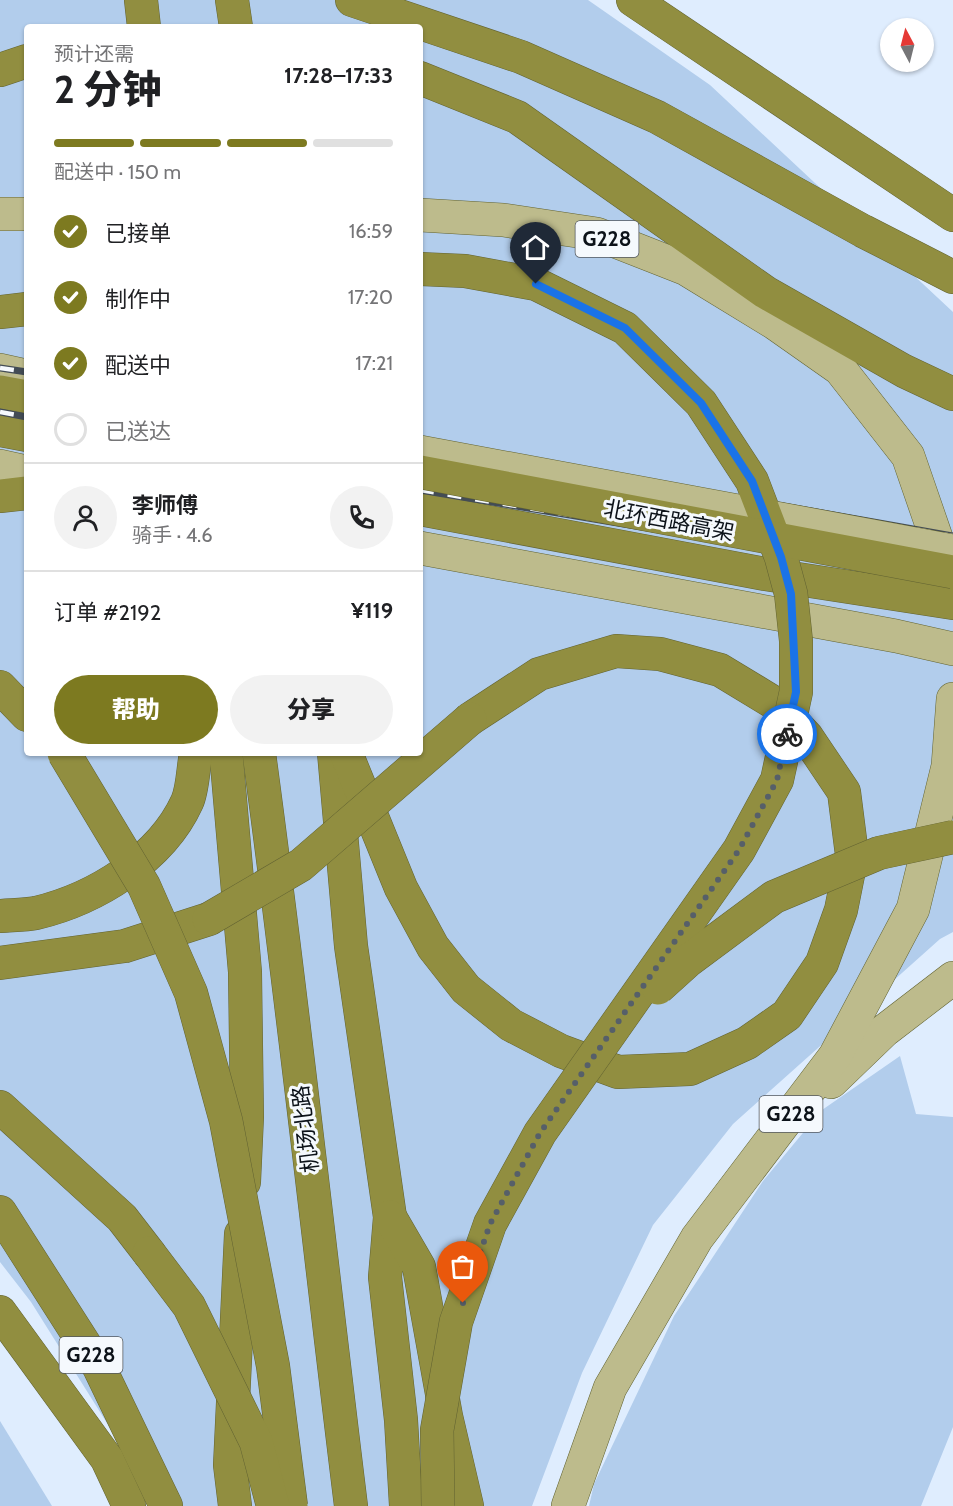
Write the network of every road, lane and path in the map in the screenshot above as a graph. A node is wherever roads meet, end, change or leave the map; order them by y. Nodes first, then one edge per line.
1 (141, 0) edge
2 (232, 0) edge
3 (352, 0) edge
4 (633, 0) edge
5 (144, 24) edge
6 (236, 24) edge
7 (24, 62) edge
8 (0, 70) edge
9 (423, 79) edge
10 (0, 214) edge
11 (24, 214) edge
12 (423, 215) edge
13 (953, 215) edge
14 (423, 269) edge
15 (953, 277) edge
16 (24, 309) edge
17 (0, 312) edge
18 (0, 370) edge
19 (24, 375) edge
20 (0, 392) edge
21 (953, 394) edge
22 (24, 396) edge
23 (0, 430) edge
24 (24, 434) edge
25 (423, 453) edge
26 (0, 466) edge
27 (24, 471) edge
28 (423, 473) edge
29 (24, 493) edge
30 (0, 496) edge
31 (423, 510) edge
32 (423, 549) edge
33 (953, 550) edge
34 (953, 572) edge
35 (953, 588) edge
36 (953, 603) edge
37 (953, 649) edge
38 (0, 687) edge
39 (953, 699) edge
40 (24, 712) edge
41 (65, 756) edge
42 (196, 756) edge
43 (226, 756) edge
44 (259, 756) edge
45 (334, 756) edge
46 (346, 756) edge
47 (368, 807) edge
48 (368, 807) edge
49 (368, 807) edge
50 (368, 807) edge
51 (953, 837) edge
52 (0, 916) edge
53 (0, 963) edge
54 (953, 978) edge
55 (616, 1026) junction
56 (0, 1107) edge
57 (772, 1139) junction
58 (0, 1212) edge
59 (390, 1217) junction
60 (0, 1312) edge
61 (129, 1506) edge
62 (166, 1506) edge
63 (236, 1506) edge
64 (273, 1506) edge
65 (291, 1506) edge
66 (351, 1506) edge
67 (406, 1506) edge
68 (438, 1506) edge
69 (467, 1506) edge
70 (568, 1506) edge

1 - 5 highway
2 - 6 highway
3 - 15 highway
4 - 13 highway
7 - 8 highway
9 - 21 highway
10 - 11 main road
12 - 35 main road, G228
14 - 55 highway, bridge
16 - 17 highway
18 - 19 main road
20 - 22 highway
23 - 24 highway
25 - 33 main road, bridge
26 - 27 main road
28 - 34 highway, 北环西路高架, bridge
29 - 30 highway
31 - 36 highway, 北环西路高架
32 - 37 main road
38 - 40 highway
39 - 57 main road, G228
41 - 65 highway, bridge
42 - 52 highway
43 - 63 highway
44 - 66 highway, 机场北路
45 - 59 highway
46 - 47 highway, bridge
48 - 49 highway, bridge
50 - 53 highway, bridge
51 - 55 highway, bridge
54 - 57 main road
55 - 68 highway, bridge
56 - 64 highway, bridge
57 - 70 main road, G228
58 - 62 highway, G228
59 - 67 highway
59 - 69 highway
60 - 61 highway, G228

